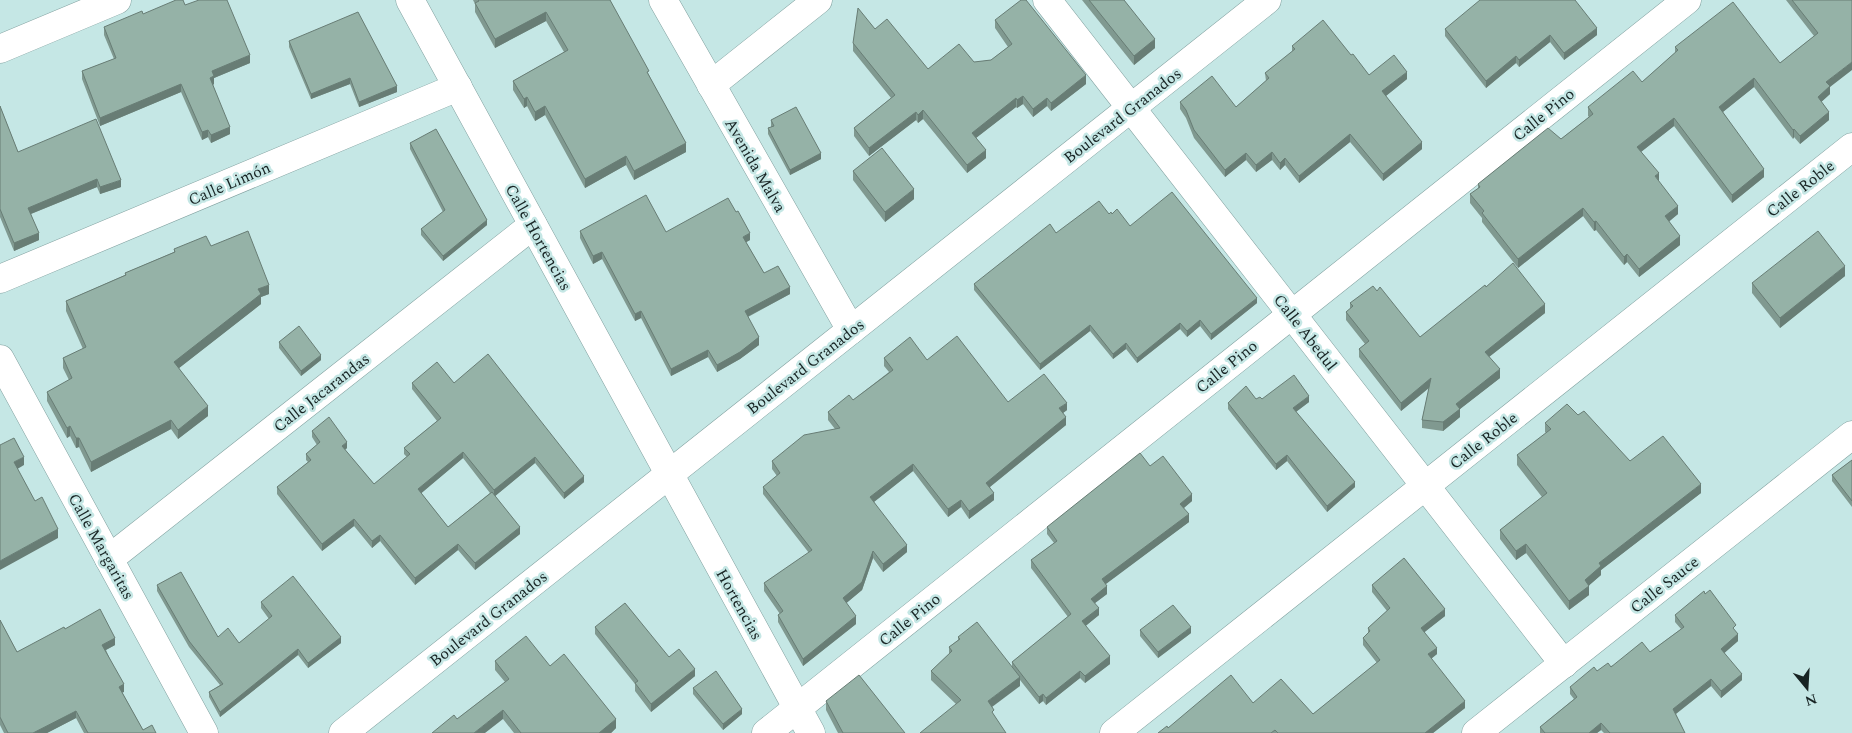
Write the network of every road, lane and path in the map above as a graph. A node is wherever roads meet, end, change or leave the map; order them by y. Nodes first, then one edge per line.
1 (117, 0) edge
2 (410, 0) edge
3 (663, 0) edge
4 (818, 0) edge
5 (1047, 0) edge
6 (1267, 0) edge
7 (1687, 0) edge
8 (0, 49) edge
9 (710, 85) junction
10 (458, 88) junction
11 (1131, 108) junction
12 (1852, 147) edge
13 (533, 225) junction
14 (0, 279) edge
15 (1292, 314) junction
16 (850, 330) junction
17 (0, 359) edge
18 (1852, 435) edge
19 (669, 474) junction
20 (1425, 486) junction
21 (109, 559) junction
22 (1564, 664) junction
23 (797, 708) junction
24 (204, 733) edge
25 (343, 733) edge
26 (766, 733) edge
27 (811, 733) edge
28 (1114, 733) edge
29 (1476, 733) edge

1 - 8 street
2 - 10 street, Calle Hortencias
3 - 9 street, Avenida Malva
4 - 9 street
5 - 11 street, Calle Abedul
6 - 11 street, Boulevard Granados
7 - 15 street, Calle Pino
9 - 16 street, Avenida Malva
10 - 13 street, Calle Hortencias
10 - 14 street, Calle Limón
11 - 15 street, Calle Abedul
11 - 16 street, Boulevard Granados
12 - 20 street, Calle Roble
13 - 19 street, Calle Hortencias
13 - 21 street, Calle Jacarandas
15 - 20 street, Calle Abedul
15 - 23 street, Calle Pino
16 - 19 street, Boulevard Granados
17 - 21 street, Calle Margaritas
18 - 22 street, Calle Sauce
19 - 23 street, Hortencias
19 - 25 street, Boulevard Granados
20 - 22 street, Calle Abedul
20 - 28 street, Calle Roble
21 - 24 street, Calle Margaritas
22 - 29 street, Calle Sauce
23 - 26 street, Calle Pino
23 - 27 street, Hortencias

